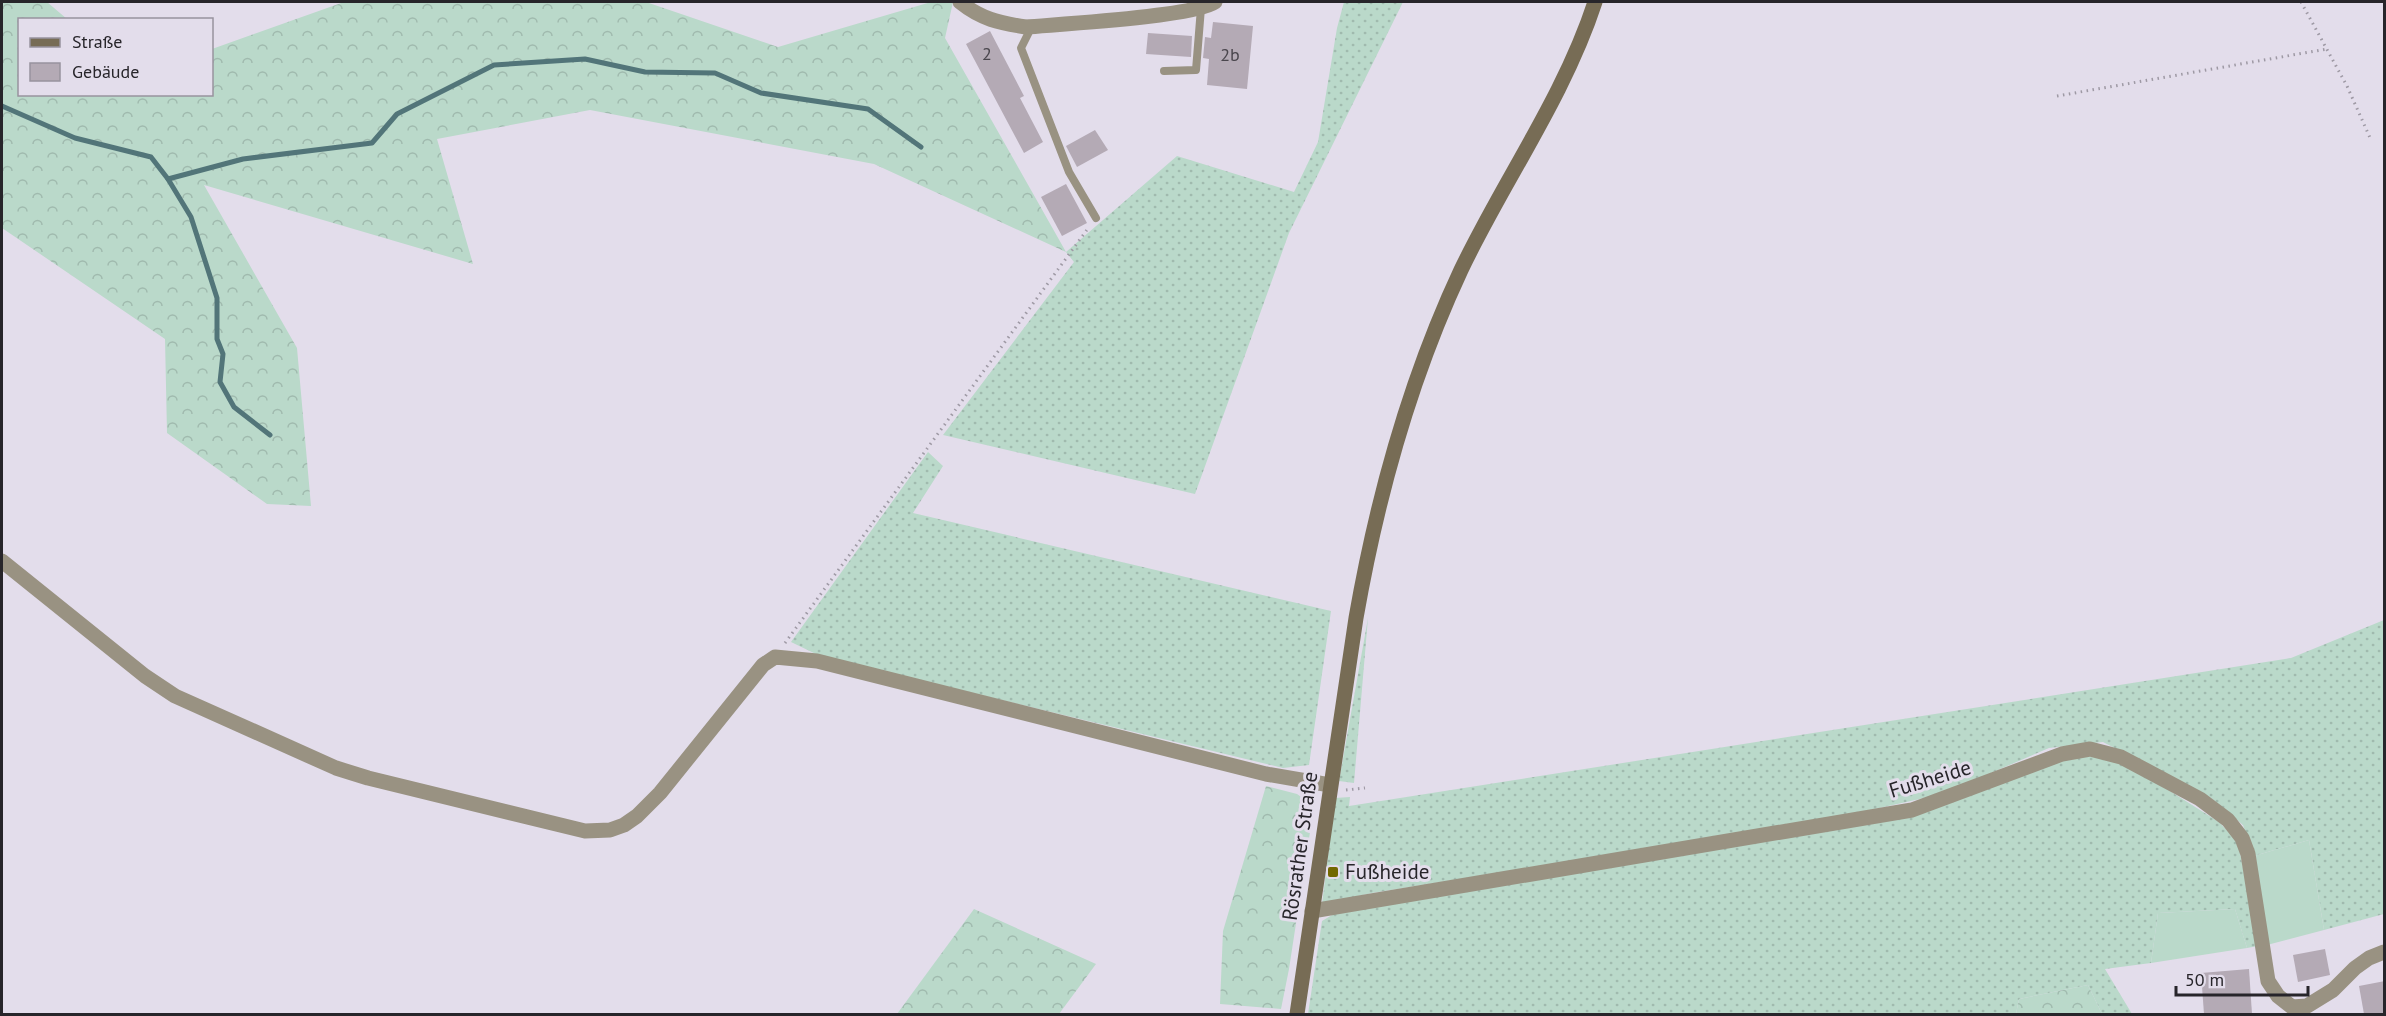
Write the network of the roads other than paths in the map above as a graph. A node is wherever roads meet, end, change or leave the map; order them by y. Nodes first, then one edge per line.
1 (960, 2) edge
2 (1595, 2) edge
3 (1208, 5) edge
4 (1032, 26) junction
5 (1164, 71) dead end
6 (1096, 218) road end
7 (2, 561) edge
8 (1330, 785) junction
9 (1312, 911) junction
10 (2385, 952) edge
11 (1297, 1014) edge

1 - 4 street
2 - 8 street, Rösrather Straße
3 - 4 street
3 - 5 lane
4 - 6 lane
7 - 8 street
8 - 9 street, Rösrather Straße
9 - 10 street, Fußheide
9 - 11 street, Rösrather Straße

